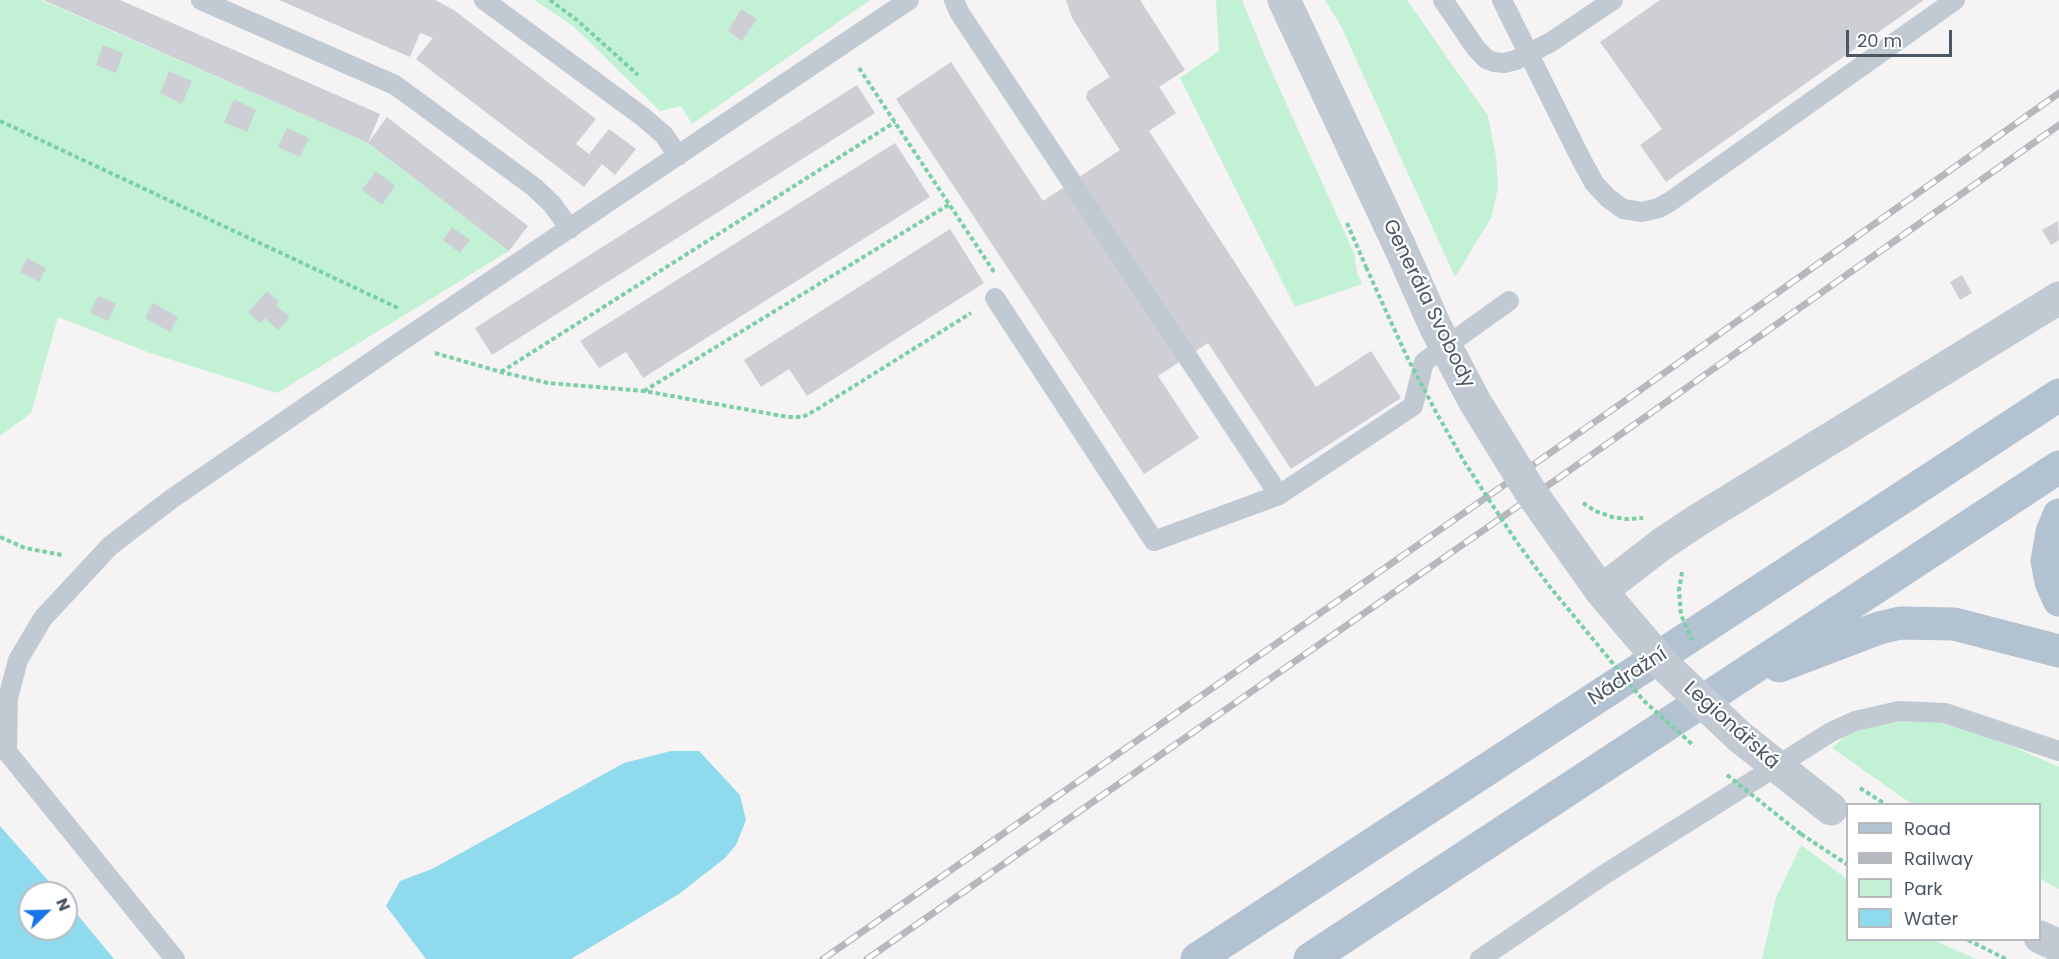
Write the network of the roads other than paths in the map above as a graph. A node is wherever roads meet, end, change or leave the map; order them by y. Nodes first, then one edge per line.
1 (201, 0) edge
2 (484, 0) edge
3 (909, 0) edge
4 (954, 0) edge
5 (1284, 0) edge
6 (1443, 0) edge
7 (1502, 0) edge
8 (1614, 0) edge
9 (1955, 0) edge
10 (1529, 54) junction
11 (678, 156) junction
12 (570, 229) junction
13 (995, 298) road end
14 (2059, 298) edge
15 (1509, 302) dead end
16 (2059, 395) edge
17 (2059, 467) edge
18 (1279, 495) junction
19 (2059, 515) edge
20 (1601, 591) junction
21 (2059, 600) edge
22 (2059, 651) edge
23 (1719, 690) junction
24 (3, 748) edge
25 (2059, 751) edge
26 (1839, 815) edge
27 (2041, 937) edge
28 (2059, 946) edge
29 (175, 959) edge
30 (1197, 959) edge
31 (1310, 959) edge
32 (1480, 959) edge

1 - 12 lane
2 - 11 lane
3 - 11 lane
4 - 18 lane
5 - 20 street, Generála Svobody, bridge
6 - 10 lane
7 - 10 lane
8 - 10 lane
9 - 10 lane
11 - 12 lane
12 - 24 lane
13 - 18 lane
14 - 20 street
15 - 18 lane
16 - 30 main road, Nádražní
17 - 23 main road
19 - 21 main road
20 - 26 street, Legionářská, bridge
22 - 23 main road
23 - 31 main road
24 - 29 lane
25 - 32 lane
27 - 28 street

